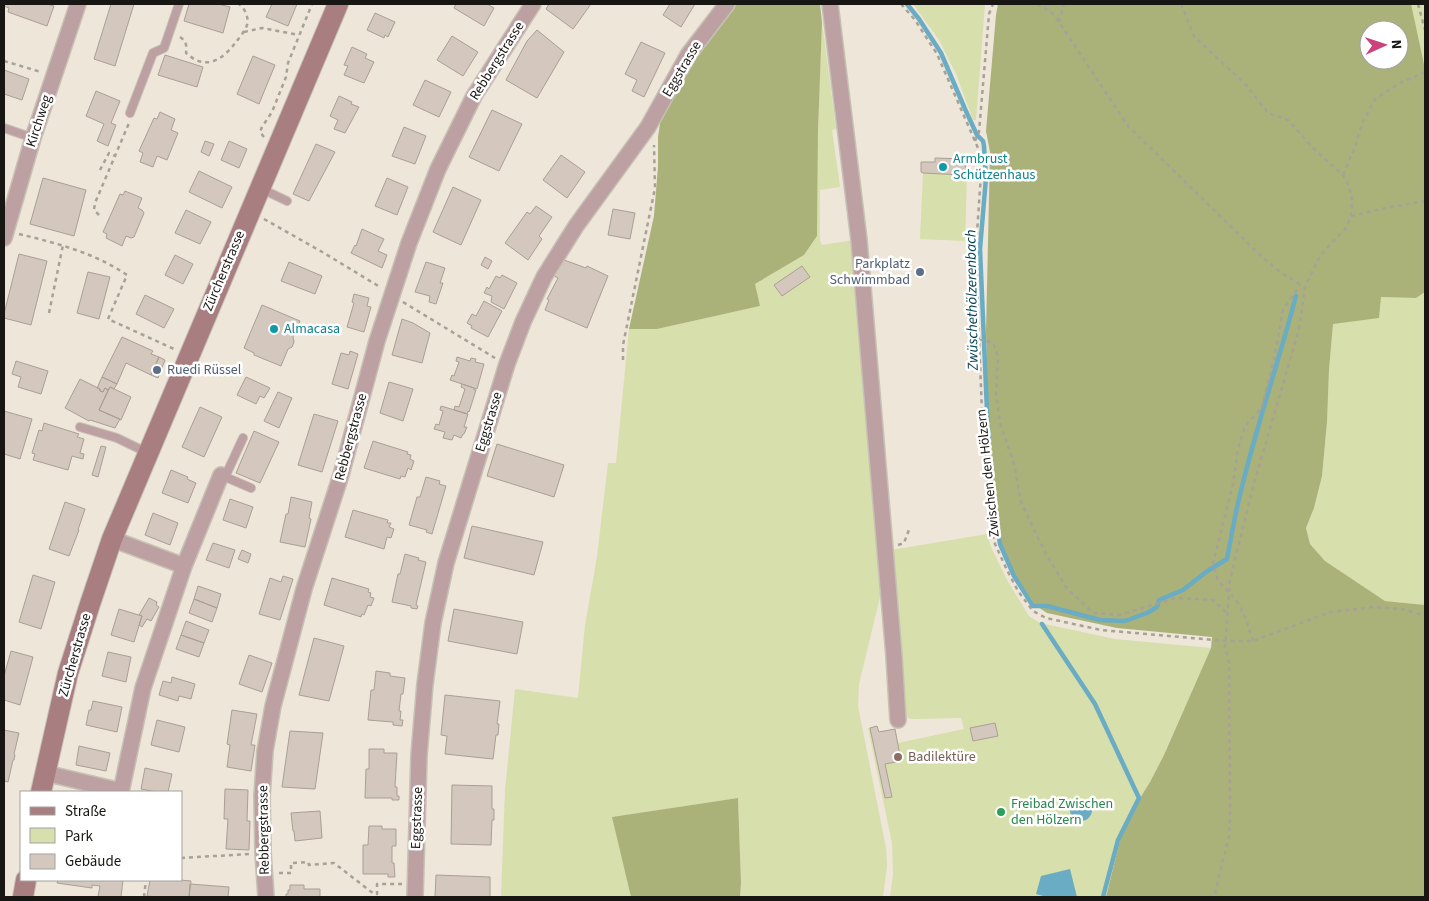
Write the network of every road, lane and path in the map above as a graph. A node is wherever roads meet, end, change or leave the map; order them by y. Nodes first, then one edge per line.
1 (78, 4) edge
2 (179, 4) edge
3 (239, 4) edge
4 (312, 4) edge
5 (338, 4) edge
6 (533, 4) edge
7 (726, 4) edge
8 (830, 4) edge
9 (901, 4) edge
10 (993, 4) edge
11 (1037, 4) edge
12 (1064, 4) edge
13 (1181, 4) edge
14 (1418, 4) edge
15 (1059, 22) junction
16 (1425, 30) edge
17 (243, 33) junction
18 (169, 34) junction
19 (299, 35) junction
20 (4, 61) edge
21 (1425, 72) edge
22 (46, 73) dead end
23 (130, 113) joint
24 (648, 127) junction
25 (4, 128) edge
26 (33, 138) junction
27 (266, 138) dead end
28 (976, 140) junction
29 (115, 156) junction
30 (100, 170) dead end
31 (1343, 175) junction
32 (260, 188) junction
33 (287, 201) dead end
34 (1425, 201) edge
35 (99, 215) dead end
36 (261, 216) dead end
37 (1351, 216) junction
38 (5, 235) edge
39 (63, 246) junction
40 (1300, 284) junction
41 (1305, 287) junction
42 (388, 293) junction
43 (49, 313) dead end
44 (979, 339) junction
45 (176, 350) dead end
46 (496, 359) dead end
47 (623, 360) dead end
48 (80, 427) dead end
49 (243, 438) dead end
50 (148, 453) junction
51 (223, 476) junction
52 (251, 488) dead end
53 (112, 539) junction
54 (184, 566) junction
55 (1229, 592) junction
56 (1227, 613) junction
57 (1425, 616) edge
58 (1226, 641) junction
59 (1254, 641) junction
60 (898, 720) dead end
61 (43, 783) edge
62 (112, 791) edge
63 (121, 791) edge
64 (263, 853) junction
65 (182, 858) edge
66 (274, 874) dead end
67 (26, 881) edge
68 (146, 881) edge
69 (404, 884) dead end
70 (23, 897) edge
71 (144, 897) edge
72 (266, 897) edge
73 (415, 897) edge
74 (1214, 897) edge

1 - 26 street, Kirchweg
2 - 18 lane
3 - 17 path
4 - 19 path
5 - 32 main road, Zürcherstrasse
6 - 42 street, Rebbergstrasse
7 - 24 street, Eggstrasse
8 - 60 street
9 - 28 path, Zwischen den Hölzern
10 - 28 path
11 - 15 path
12 - 15 path
13 - 31 path
14 - 16 path
15 - 40 path
17 - 18 path
17 - 19 path
18 - 23 lane
19 - 27 path
20 - 22 path
21 - 31 path
23 - 29 path
24 - 47 path
24 - 73 street, Eggstrasse
25 - 26 lane
26 - 38 street, Kirchweg
28 - 44 path, Zwischen den Hölzern
29 - 30 path
29 - 35 path
31 - 37 path
32 - 33 lane
32 - 50 main road, Zürcherstrasse
34 - 37 path
36 - 42 path
37 - 41 path
38 - 39 path
39 - 43 path
39 - 45 path
40 - 41 path
40 - 55 path
41 - 55 path
42 - 46 path
42 - 64 street, Rebbergstrasse
44 - 56 path
44 - 58 path, Zwischen den Hölzern
48 - 50 lane
49 - 51 lane
50 - 53 main road, Zürcherstrasse
51 - 52 lane
51 - 54 street, Zürcherstrasse
53 - 54 street
53 - 61 main road, Zürcherstrasse
54 - 63 street, Zürcherstrasse
55 - 56 path
55 - 59 path
56 - 58 path
57 - 59 path, Zwischen den Hölzern
58 - 59 path, Zwischen den Hölzern
58 - 74 path
61 - 62 street, Zürcherstrasse
64 - 65 path
64 - 72 street, Rebbergstrasse
66 - 69 path
67 - 70 main road
68 - 71 path

